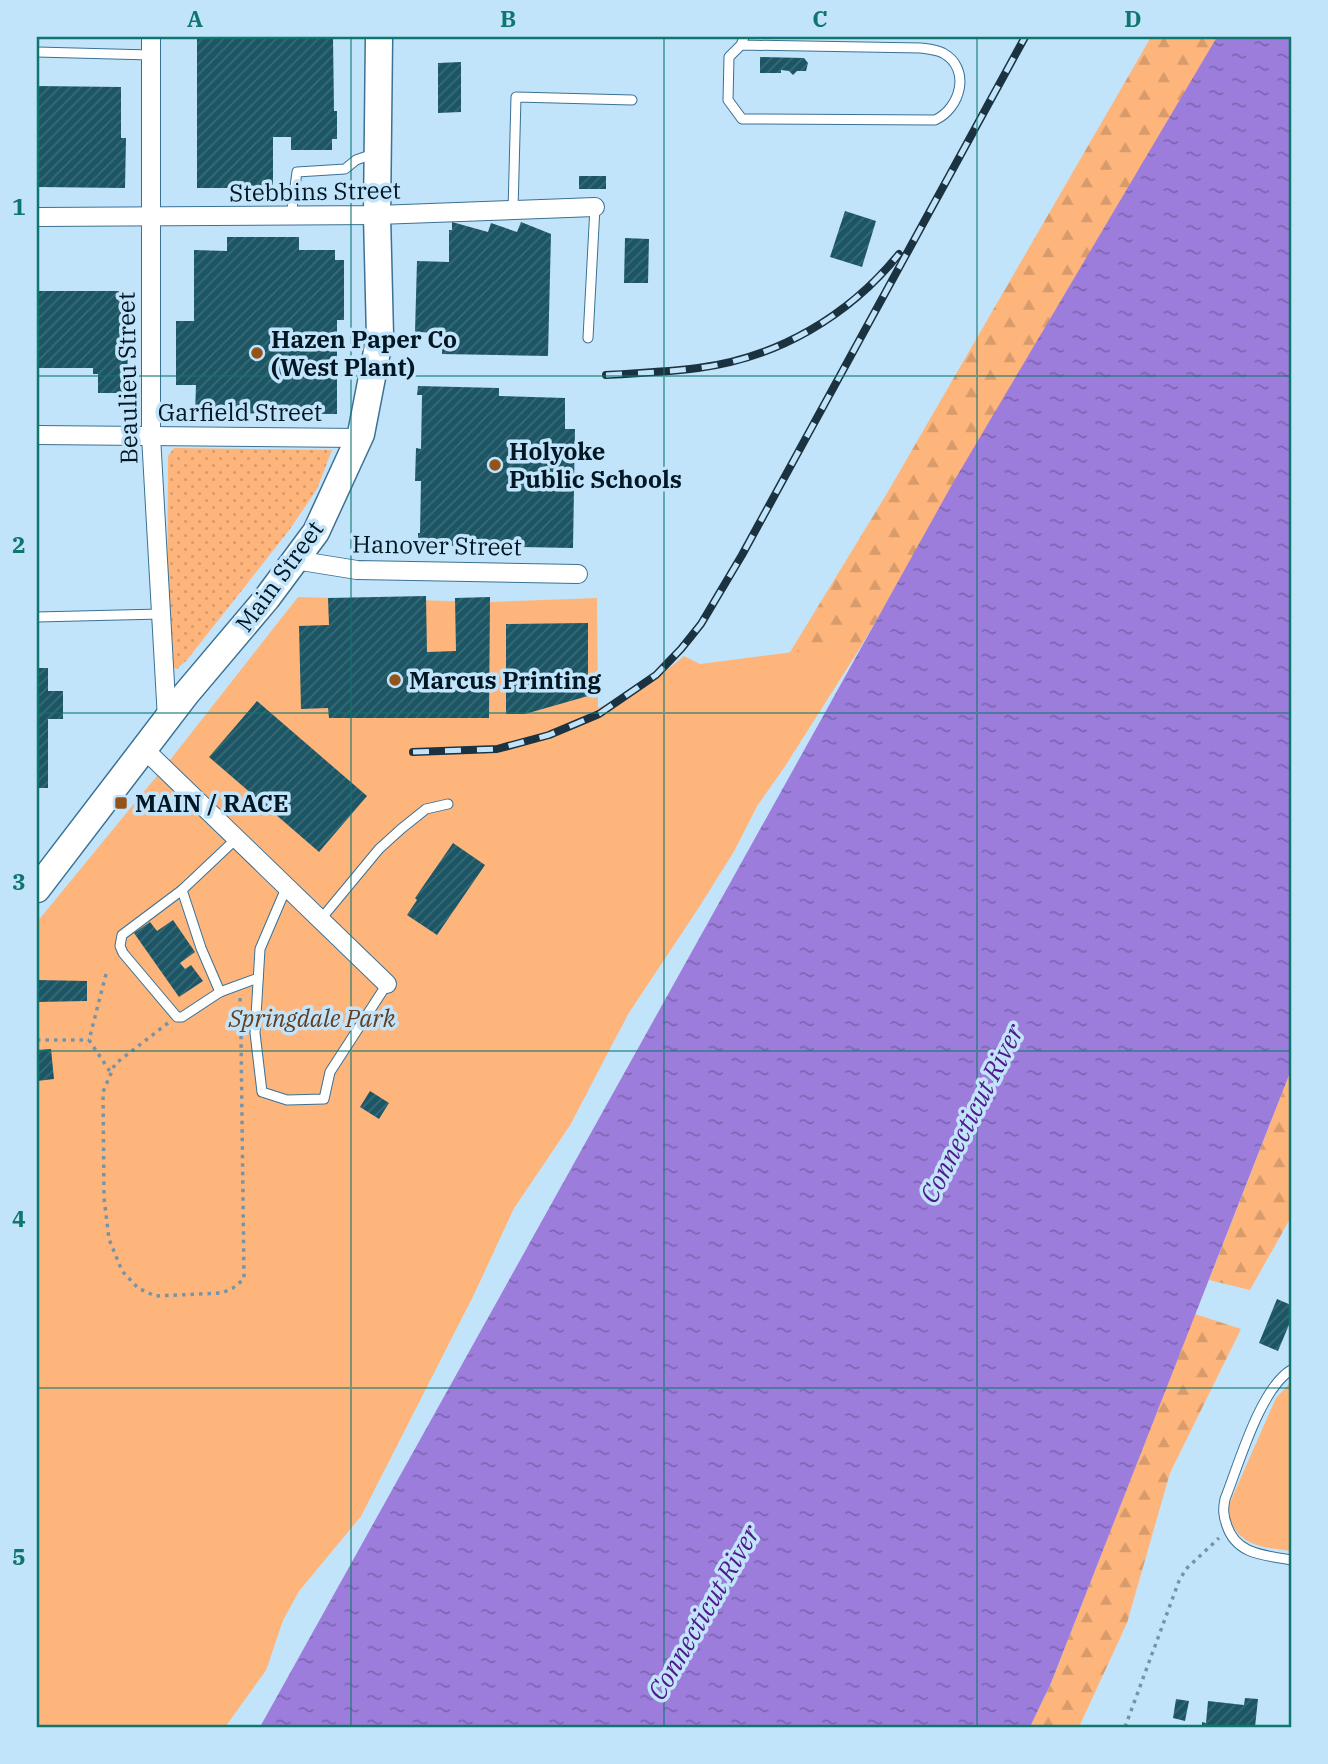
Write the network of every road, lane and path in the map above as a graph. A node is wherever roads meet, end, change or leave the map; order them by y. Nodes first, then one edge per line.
1 (379, 37) edge
2 (743, 41) edge
3 (151, 46) edge
4 (37, 52) edge
5 (632, 100) dead end
6 (377, 153) junction
7 (595, 207) joint
8 (513, 210) junction
9 (377, 215) junction
10 (291, 216) junction
11 (150, 217) junction
12 (37, 218) edge
13 (588, 338) dead end
14 (37, 435) edge
15 (151, 436) junction
16 (359, 438) junction
17 (295, 560) junction
18 (578, 574) dead end
19 (161, 614) junction
20 (37, 617) edge
21 (167, 719) junction
22 (144, 748) junction
23 (448, 804) dead end
24 (236, 839) junction
25 (287, 886) junction
26 (37, 889) edge
27 (182, 890) junction
28 (321, 919) junction
29 (106, 974) dead end
30 (258, 978) junction
31 (387, 984) joint
32 (240, 985) junction
33 (220, 992) junction
34 (177, 1017) junction
35 (37, 1040) edge
36 (89, 1040) junction
37 (111, 1073) junction
38 (1291, 1370) edge
39 (1228, 1531) junction
40 (1291, 1560) edge
41 (1125, 1727) edge

1 - 6 main road, Main Street
2 - 2 lane
3 - 4 lane
3 - 11 street, Beaulieu Street
5 - 8 lane
6 - 9 main road, Main Street
6 - 10 lane
7 - 8 street, Stebbins Street
7 - 13 lane
8 - 9 street, Stebbins Street
9 - 10 street, Stebbins Street
9 - 16 main road, Main Street
10 - 11 street, Stebbins Street
11 - 12 street, Stebbins Street
11 - 15 street, Beaulieu Street
14 - 15 street, Garfield Street
15 - 16 street, Garfield Street
15 - 19 street, Beaulieu Street
16 - 17 main road, Main Street
17 - 18 street, Hanover Street
17 - 21 main road, Main Street
19 - 20 lane
19 - 21 street, Beaulieu Street
21 - 22 main road, Main Street
22 - 24 street
22 - 26 main road, Main Street
23 - 28 lane
24 - 25 street
24 - 27 lane
25 - 28 street
25 - 30 lane
27 - 33 lane
27 - 34 lane
28 - 31 street
29 - 36 path
30 - 31 lane
30 - 32 lane
32 - 33 lane
32 - 37 path
33 - 34 lane
34 - 37 path
35 - 36 path
36 - 37 path
38 - 39 lane
39 - 40 lane
39 - 41 path

